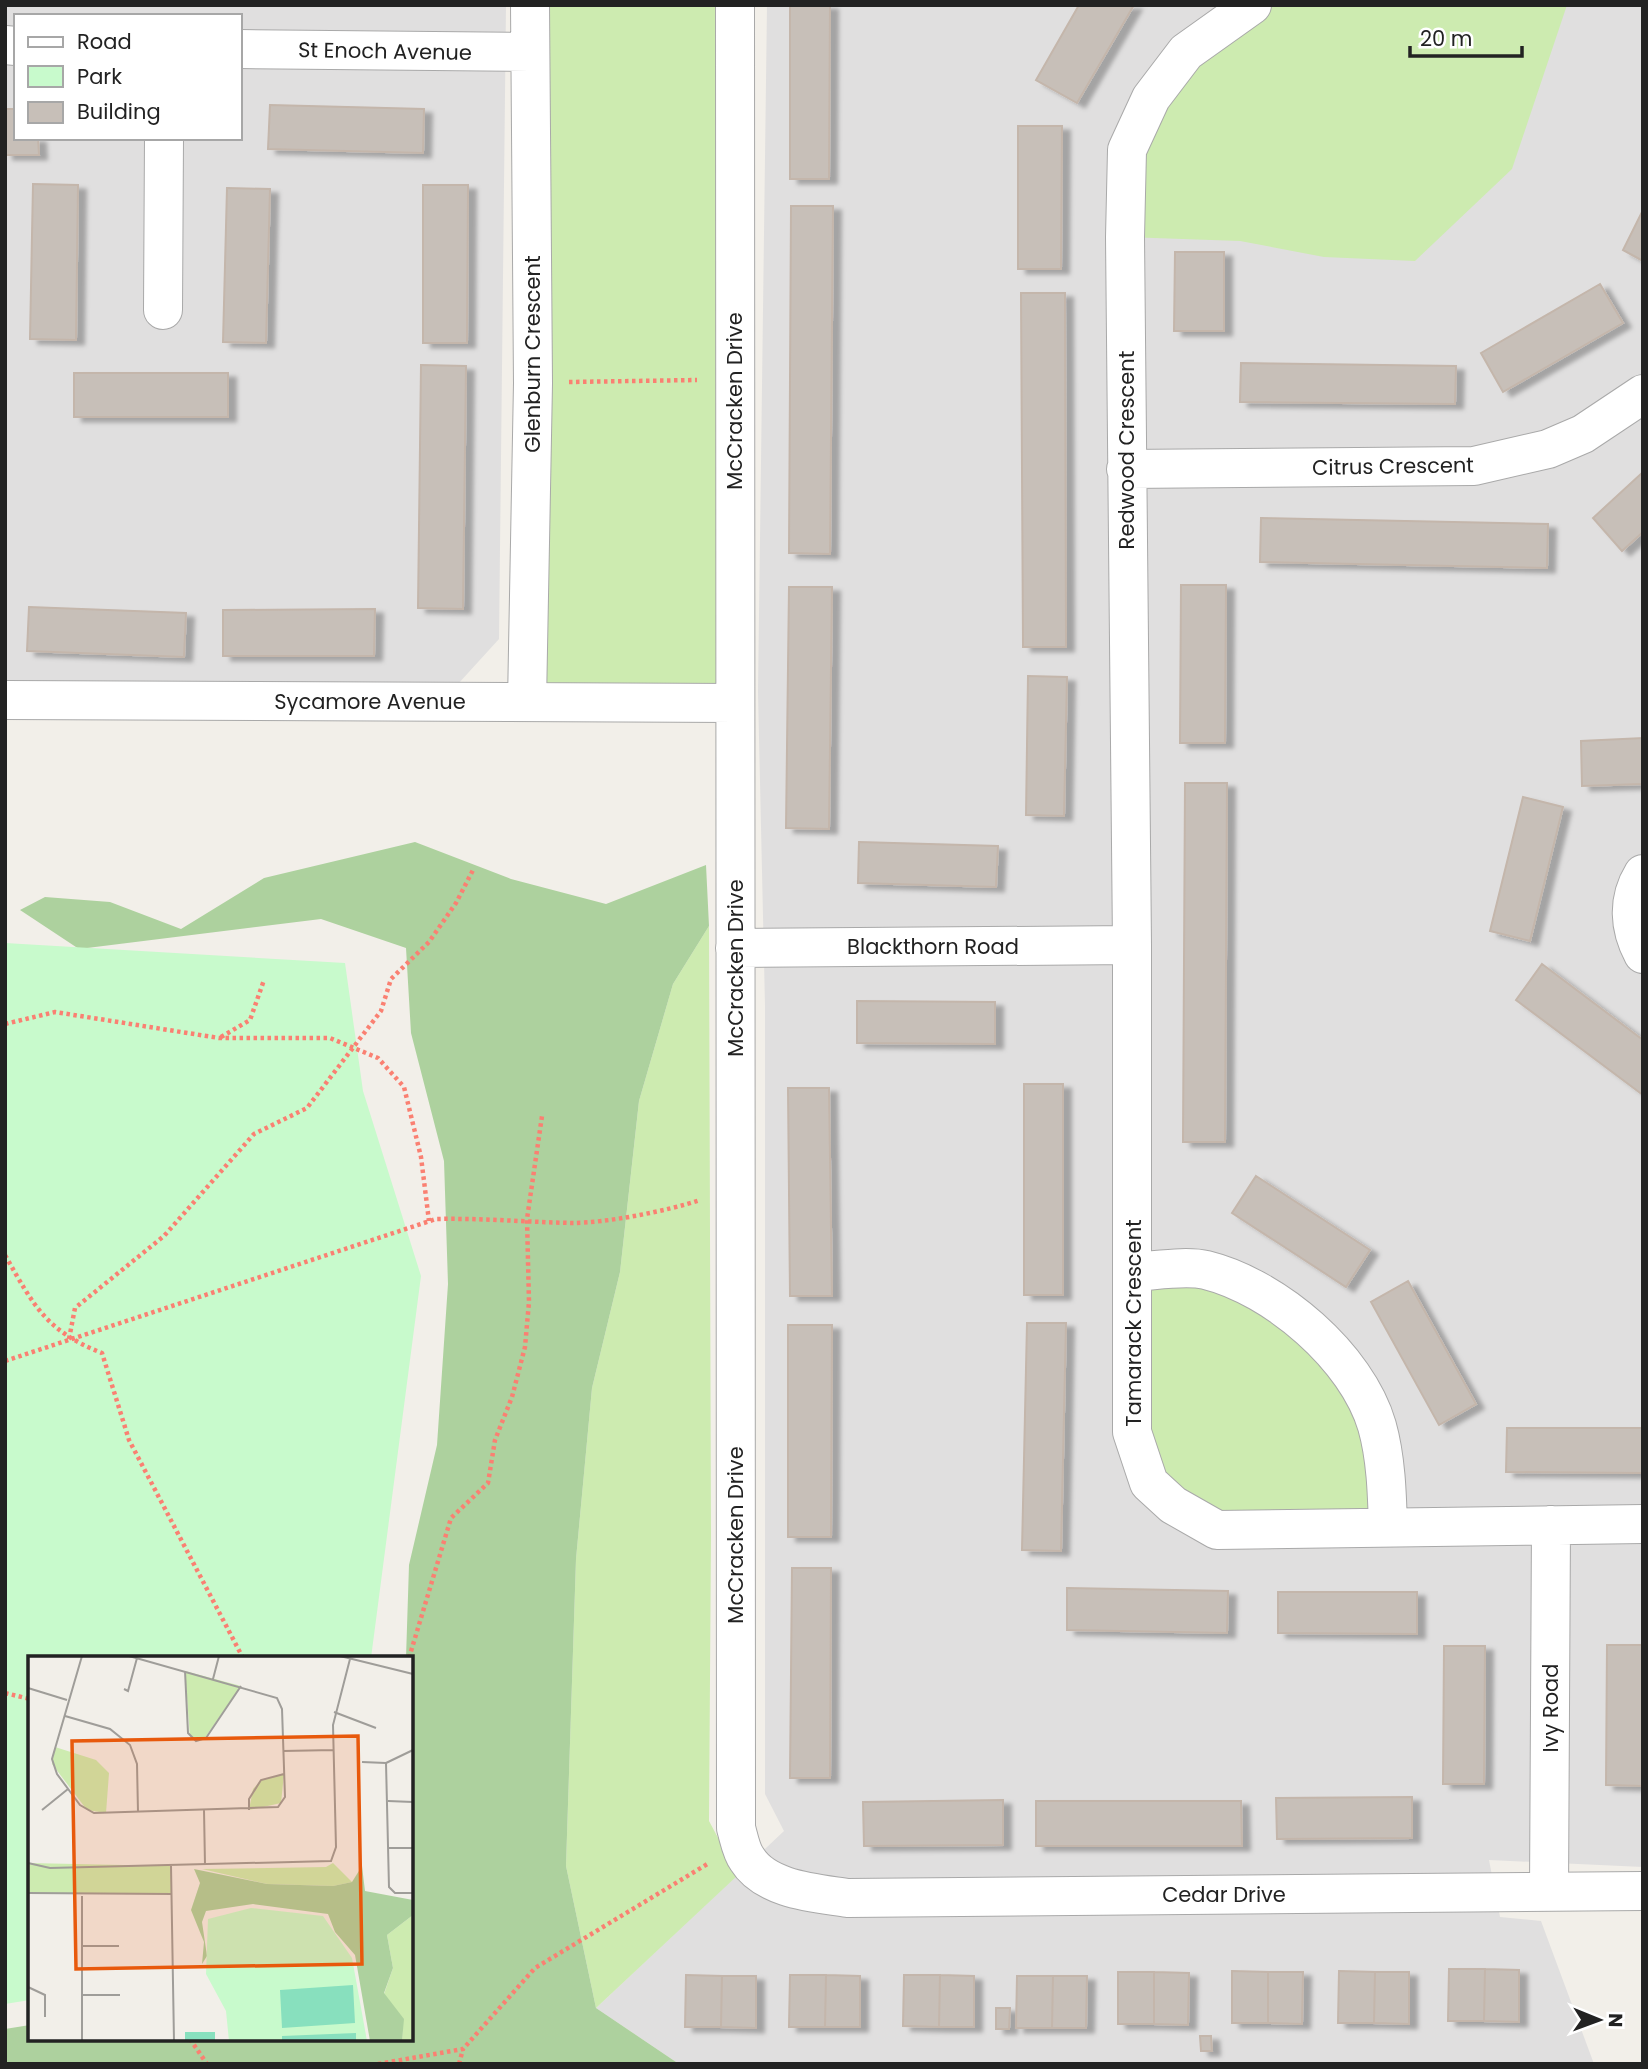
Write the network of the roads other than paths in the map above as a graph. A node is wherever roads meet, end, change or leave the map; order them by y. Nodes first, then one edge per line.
1 (530, 5) edge
2 (735, 5) edge
3 (1252, 5) edge
4 (242, 49) edge
5 (530, 52) junction
6 (164, 140) edge
7 (163, 310) dead end
8 (1643, 394) edge
9 (1126, 469) junction
10 (5, 700) edge
11 (527, 702) junction
12 (735, 703) junction
13 (1643, 874) edge
14 (1132, 945) junction
15 (735, 948) junction
16 (1643, 954) edge
17 (1132, 1272) junction
18 (1643, 1524) edge
19 (1551, 1525) junction
20 (1388, 1527) junction
21 (1643, 1891) edge
22 (806, 1892) joint
23 (1549, 1892) junction

1 - 5 street, Glenburn Crescent
2 - 12 street, McCracken Drive
3 - 9 street, Redwood Crescent
4 - 5 street, St Enoch Avenue
5 - 11 street, Glenburn Crescent
6 - 7 street
8 - 9 street, Citrus Crescent
9 - 14 street, Redwood Crescent
10 - 11 street, Sycamore Avenue
11 - 12 street, Sycamore Avenue
12 - 15 street, McCracken Drive
13 - 16 street
14 - 15 street, Blackthorn Road
14 - 17 street, Tamarack Crescent
15 - 22 street, McCracken Drive
17 - 20 street
17 - 20 street, Tamarack Crescent
18 - 19 street, Tamarack Crescent
19 - 20 street, Tamarack Crescent
19 - 23 street, Ivy Road
21 - 23 street, Cedar Drive
22 - 23 street, Cedar Drive

